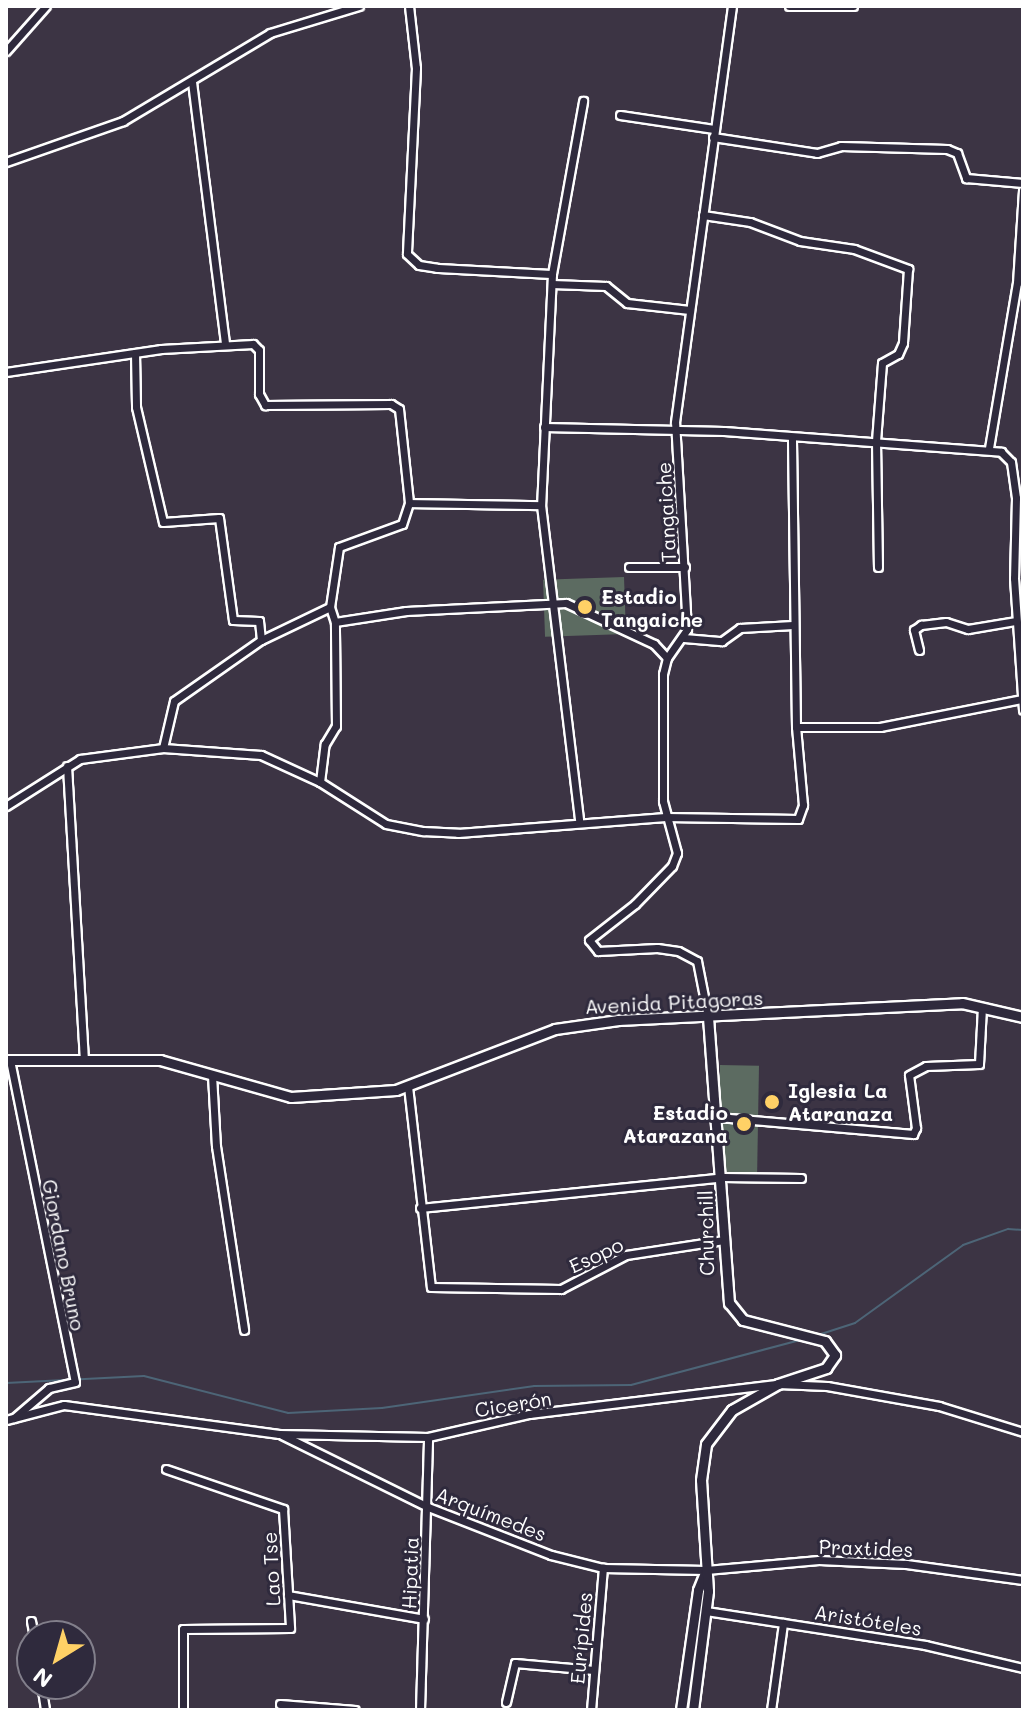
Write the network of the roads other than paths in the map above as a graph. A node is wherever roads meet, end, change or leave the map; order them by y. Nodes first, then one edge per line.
1 (46, 6) edge
2 (359, 6) edge
3 (409, 6) edge
4 (732, 6) edge
5 (789, 6) edge
6 (853, 6) edge
7 (6, 51) edge
8 (192, 82) junction
9 (583, 101) dead end
10 (620, 115) dead end
11 (713, 133) junction
12 (6, 162) edge
13 (1023, 183) edge
14 (1023, 190) edge
15 (703, 215) junction
16 (552, 274) junction
17 (552, 284) junction
18 (690, 310) junction
19 (225, 343) junction
20 (135, 353) junction
21 (6, 372) edge
22 (544, 427) junction
23 (677, 432) junction
24 (792, 437) junction
25 (876, 441) junction
26 (989, 448) junction
27 (1019, 498) edge
28 (409, 503) junction
29 (541, 505) junction
30 (629, 567) dead end
31 (685, 567) junction
32 (878, 567) dead end
33 (549, 603) junction
34 (330, 607) junction
35 (1016, 621) junction
36 (335, 622) junction
37 (793, 625) junction
38 (684, 638) junction
39 (1020, 639) edge
40 (261, 640) junction
41 (919, 650) dead end
42 (667, 658) junction
43 (1022, 699) edge
44 (1023, 710) edge
45 (796, 727) junction
46 (163, 748) junction
47 (67, 766) junction
48 (320, 782) junction
49 (6, 806) edge
50 (665, 817) junction
51 (579, 820) junction
52 (982, 1007) junction
53 (708, 1017) junction
54 (1023, 1017) edge
55 (8, 1060) edge
56 (84, 1060) junction
57 (212, 1075) junction
58 (408, 1086) junction
59 (718, 1117) junction
60 (723, 1177) junction
61 (801, 1178) dead end
62 (420, 1208) junction
63 (724, 1240) junction
64 (244, 1330) dead end
65 (778, 1384) junction
66 (9, 1420) edge
67 (1023, 1432) edge
68 (279, 1434) junction
69 (428, 1437) junction
70 (166, 1469) dead end
71 (428, 1507) junction
72 (603, 1568) junction
73 (706, 1570) junction
74 (1023, 1580) edge
75 (288, 1595) junction
76 (706, 1611) junction
77 (424, 1619) junction
78 (783, 1623) junction
79 (1023, 1668) edge
80 (594, 1670) junction
81 (506, 1702) dead end
82 (280, 1704) dead end
83 (183, 1710) edge
84 (355, 1710) edge
85 (420, 1710) edge
86 (591, 1710) edge
87 (681, 1710) edge
88 (693, 1710) edge
89 (771, 1710) edge

1 - 7 street
2 - 8 street
3 - 16 street
4 - 11 street, Tangaiche
5 - 6 street
8 - 12 street
8 - 19 street
9 - 16 street
10 - 11 street
11 - 13 street
11 - 15 street, Tangaiche
14 - 26 street
15 - 18 street, Tangaiche
15 - 25 street
16 - 17 street
17 - 18 street
17 - 22 street
18 - 23 street, Tangaiche
19 - 20 street
19 - 28 street
20 - 21 street
20 - 40 street
22 - 23 street
22 - 29 street
23 - 24 street
23 - 31 street, Tangaiche
24 - 25 street
24 - 37 street
25 - 26 street
25 - 32 street
26 - 27 street
27 - 35 street
28 - 29 street
28 - 34 street
29 - 33 street
30 - 31 street
31 - 38 street, Tangaiche
33 - 36 street
33 - 42 street
33 - 51 street
34 - 36 street
34 - 40 street
35 - 39 street
35 - 41 street
36 - 48 street
37 - 38 street
37 - 45 street
38 - 42 street
39 - 43 street
40 - 46 street
42 - 50 street
43 - 44 street
43 - 45 street
45 - 50 street
46 - 47 street
46 - 48 street
47 - 49 street
47 - 56 street
48 - 51 street
50 - 51 street
50 - 53 street
52 - 53 main road, Avenida Pitagoras
52 - 54 main road, Avenida Pitagoras
52 - 59 street
53 - 58 main road, Avenida Pitagoras
53 - 59 main road, Churchill
55 - 56 main road, Avenida Pitagoras
55 - 66 street, Giordano Bruno
56 - 57 main road, Avenida Pitagoras
57 - 58 main road, Avenida Pitagoras
57 - 64 street
58 - 62 street
59 - 60 main road, Churchill
60 - 61 street
60 - 62 street
60 - 63 main road, Churchill
62 - 63 street, Esopo
63 - 65 main road, Churchill
65 - 67 street, Cicerón
65 - 69 street, Cicerón
65 - 73 main road
66 - 68 street, Cicerón
68 - 69 street, Cicerón
68 - 71 street, Arquímedes
69 - 71 street, Hipatia
70 - 75 street, Lao Tse
71 - 72 street, Arquímedes
71 - 77 street, Hipatia
72 - 73 street, Arquímedes
72 - 80 street, Eurípides
73 - 74 street, Praxtides
73 - 76 main road
73 - 87 main road
75 - 77 street
75 - 83 street, Lao Tse
76 - 78 street, Aristóteles
76 - 88 main road
77 - 85 street, Hipatia
78 - 79 street, Aristóteles
78 - 89 street
80 - 81 street
80 - 86 street, Eurípides
82 - 84 street

